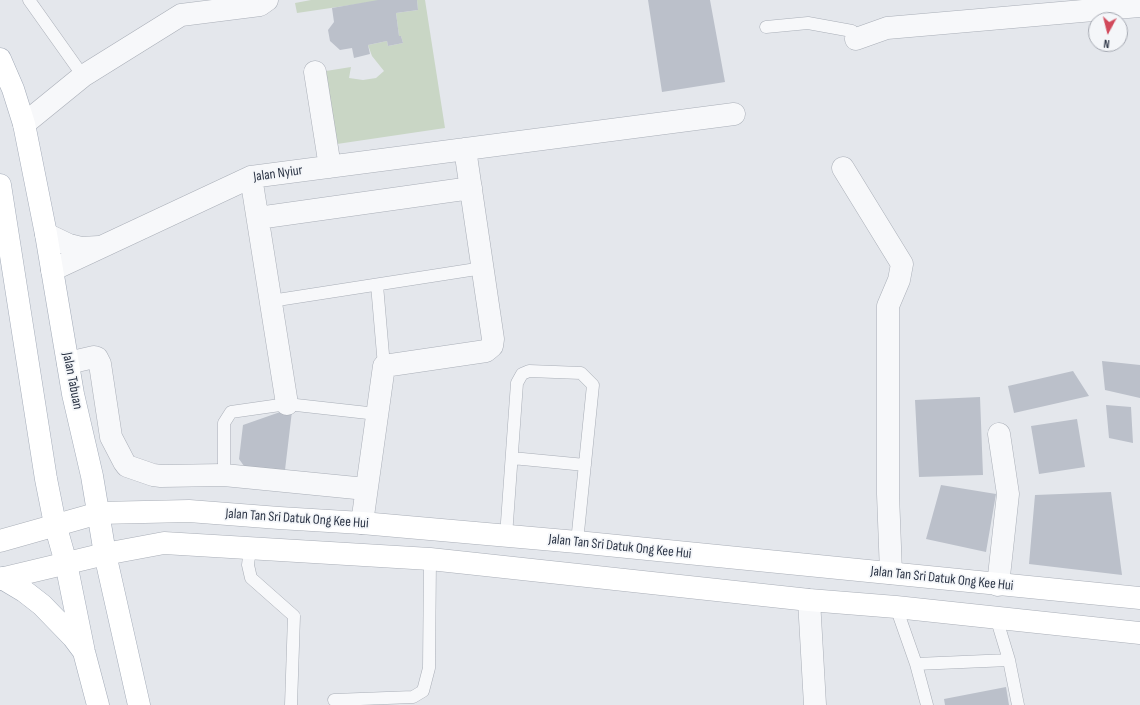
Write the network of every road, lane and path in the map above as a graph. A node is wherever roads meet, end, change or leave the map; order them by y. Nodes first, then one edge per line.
1 (29, 0) edge
2 (267, 0) edge
3 (1140, 6) edge
4 (766, 27) dead end
5 (856, 39) joint
6 (0, 59) edge
7 (315, 72) dead end
8 (83, 76) junction
9 (734, 114) dead end
10 (24, 124) junction
11 (465, 149) junction
12 (330, 167) junction
13 (843, 168) dead end
14 (251, 177) junction
15 (0, 185) edge
16 (471, 188) junction
17 (2, 208) edge
18 (258, 218) junction
19 (46, 234) junction
20 (104, 246) junction
21 (483, 268) junction
22 (52, 270) junction
23 (377, 284) junction
24 (271, 301) junction
25 (68, 363) junction
26 (384, 366) junction
27 (287, 404) junction
28 (377, 414) junction
29 (1000, 434) dead end
30 (512, 458) junction
31 (585, 465) junction
32 (224, 475) junction
33 (366, 490) junction
34 (99, 513) junction
35 (362, 523) junction
36 (54, 524) junction
37 (506, 536) junction
38 (0, 541) edge
39 (577, 542) junction
40 (250, 548) junction
41 (106, 554) junction
42 (430, 559) junction
43 (66, 563) junction
44 (891, 573) junction
45 (1, 579) edge
46 (998, 584) junction
47 (1140, 598) edge
48 (809, 600) junction
49 (896, 607) junction
50 (996, 617) junction
51 (1140, 633) edge
52 (84, 652) junction
53 (1009, 660) junction
54 (916, 664) junction
55 (334, 700) dead end
56 (98, 705) edge
57 (139, 705) edge
58 (291, 705) edge
59 (815, 705) edge
60 (927, 705) edge
61 (1018, 705) edge

1 - 8 lane
2 - 8 street
3 - 5 street
4 - 5 lane
6 - 10 main road, Jalan Tabuan
7 - 12 street
8 - 10 street
9 - 11 street, Jalan Nyiur
10 - 19 main road, Jalan Tabuan
11 - 12 street, Jalan Nyiur
11 - 16 street
12 - 14 street, Jalan Nyiur
13 - 44 street
14 - 18 street
14 - 20 street, Jalan Nyiur
15 - 17 main road
16 - 18 street
16 - 21 street
17 - 36 main road
18 - 24 street
19 - 20 street, Jalan Nyiur
19 - 22 main road, Jalan Tabuan
20 - 22 street, Jalan Nyiur
21 - 23 lane
21 - 26 street
22 - 25 main road, Jalan Tabuan
23 - 24 lane
23 - 26 lane
24 - 27 street
25 - 32 street
25 - 34 main road, Jalan Tabuan
26 - 28 street
27 - 28 lane
27 - 32 lane
28 - 33 street
29 - 46 street
30 - 31 lane
30 - 31 lane
30 - 37 lane
31 - 39 lane
32 - 33 street
33 - 35 street
34 - 35 main road, Jalan Tan Sri Datuk Ong Kee Hui
34 - 36 main road, Jalan Tan Sri Datuk Ong Kee Hui
34 - 41 main road, Jalan Tabuan
35 - 37 main road, Jalan Tan Sri Datuk Ong Kee Hui
36 - 38 main road, Jalan Tan Sri Datuk Ong Kee Hui
36 - 43 main road
37 - 39 main road, Jalan Tan Sri Datuk Ong Kee Hui
39 - 44 main road, Jalan Tan Sri Datuk Ong Kee Hui
40 - 41 main road
40 - 42 main road
40 - 58 lane
41 - 43 main road
41 - 57 main road, Jalan Tabuan
42 - 48 main road
42 - 55 lane
43 - 45 main road
43 - 52 main road
44 - 46 main road, Jalan Tan Sri Datuk Ong Kee Hui
45 - 52 main road
46 - 47 main road, Jalan Tan Sri Datuk Ong Kee Hui
48 - 49 main road
48 - 59 street
49 - 50 main road
49 - 54 lane
50 - 51 main road
50 - 53 lane
52 - 56 main road
53 - 54 lane
53 - 61 lane
54 - 60 lane

